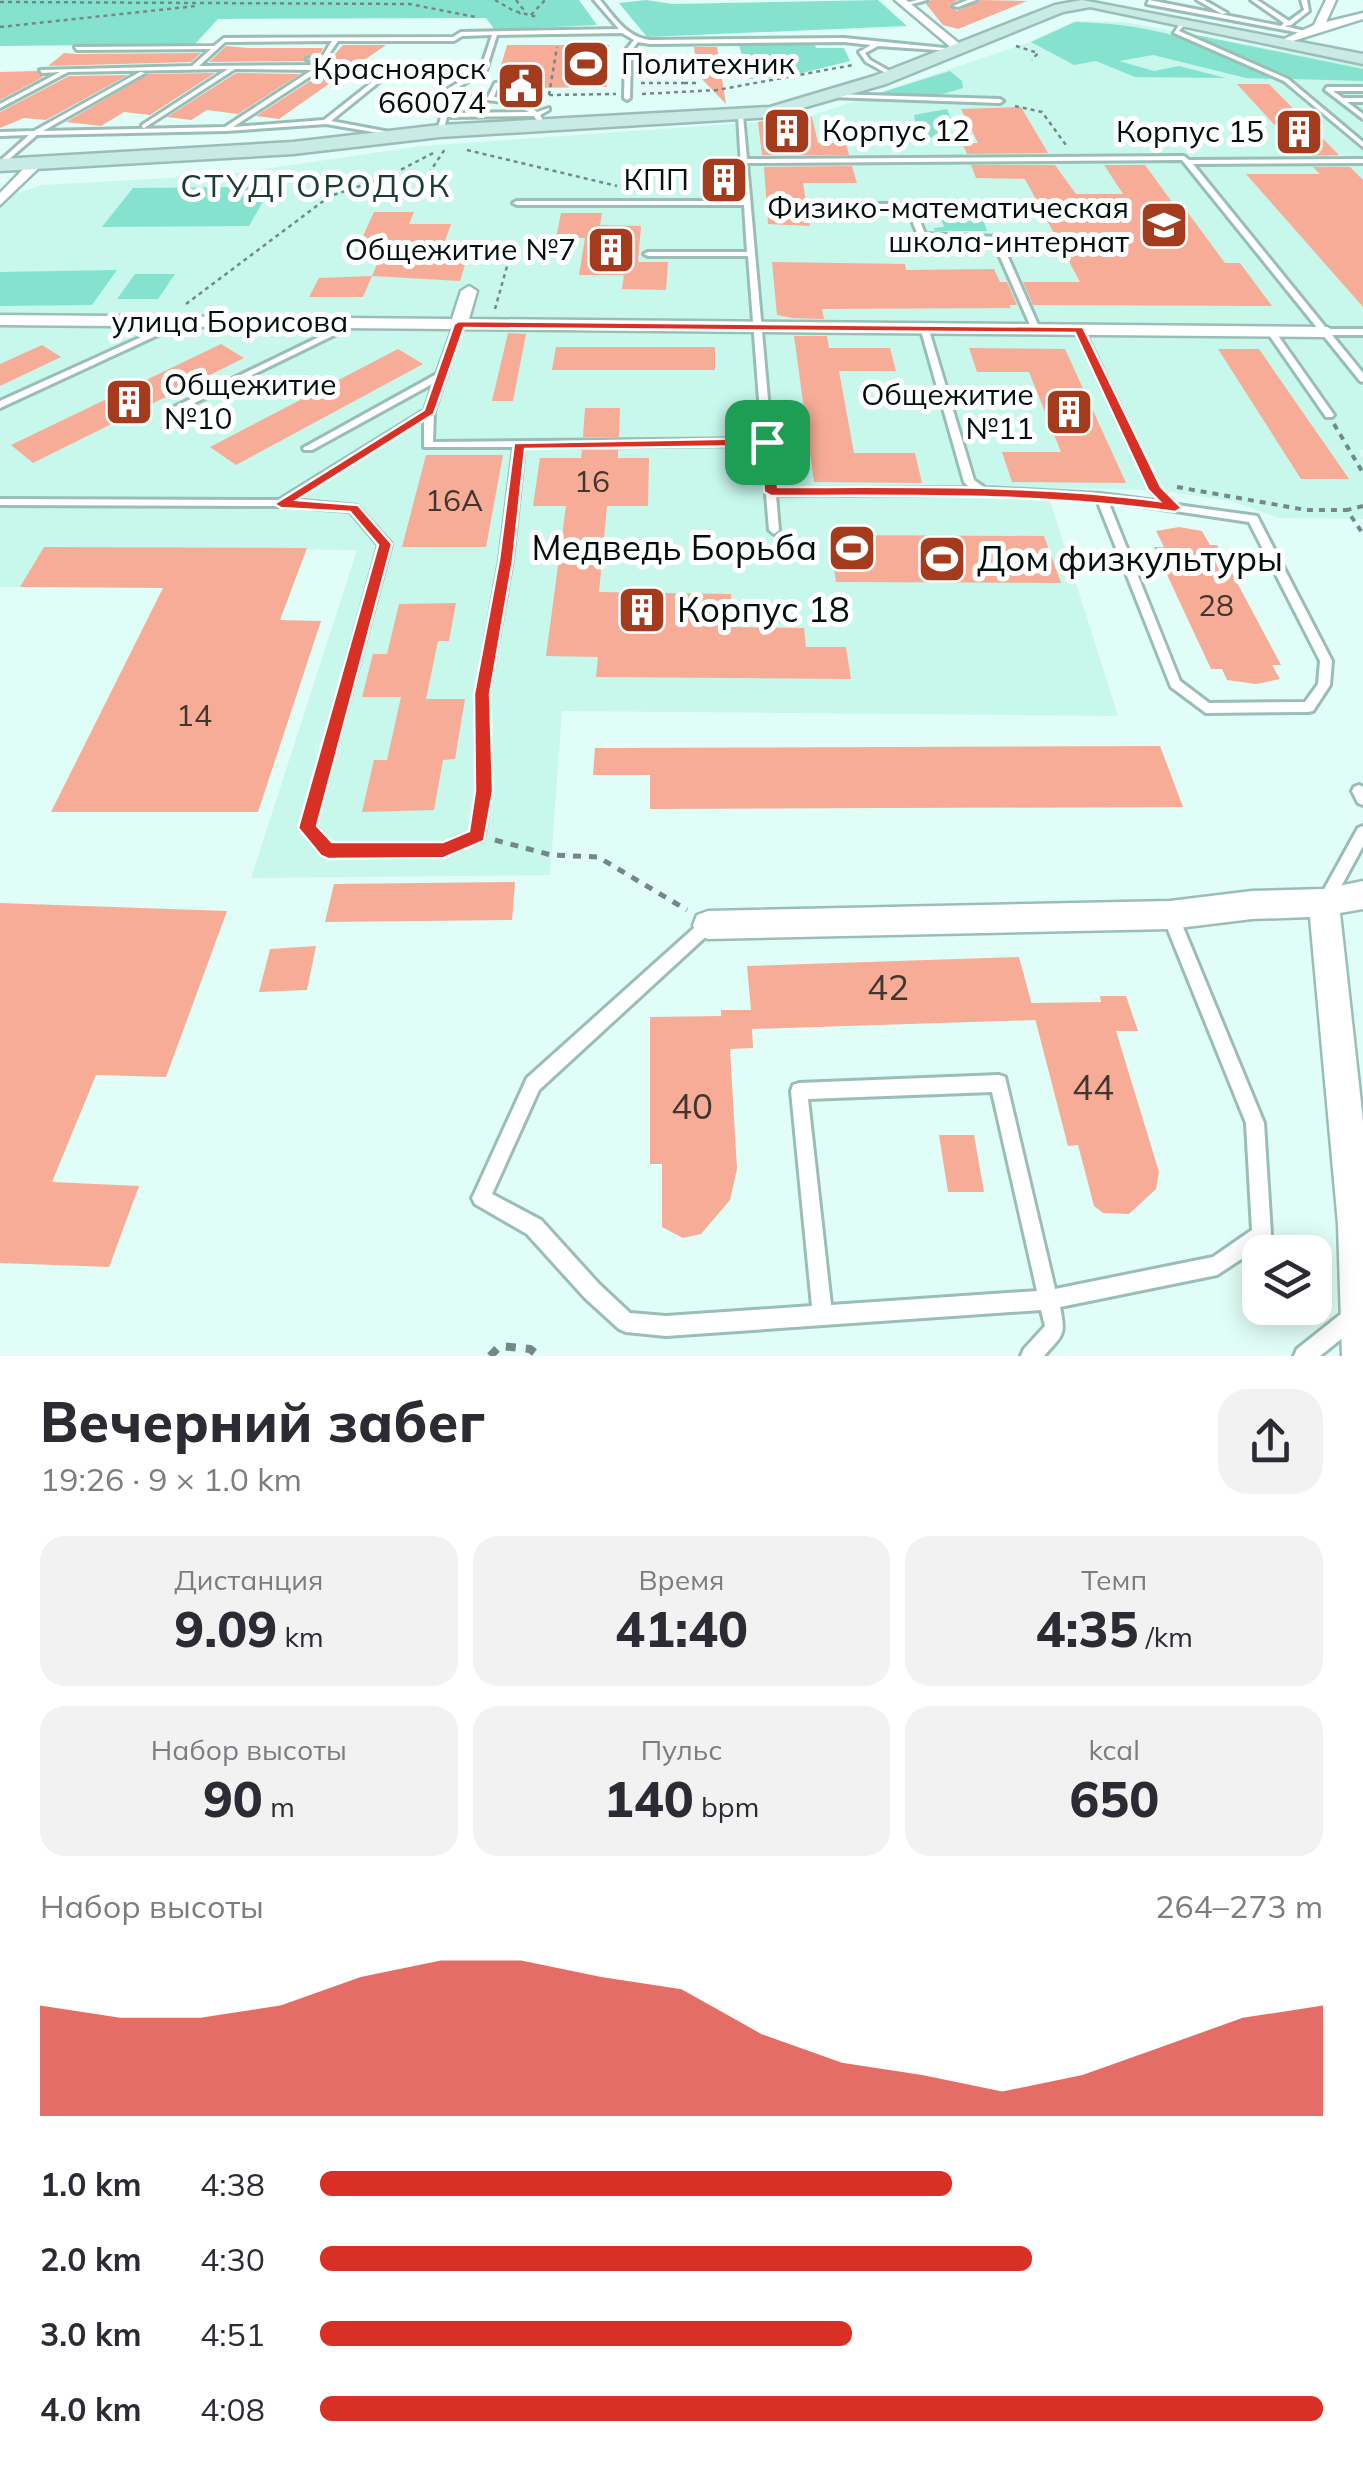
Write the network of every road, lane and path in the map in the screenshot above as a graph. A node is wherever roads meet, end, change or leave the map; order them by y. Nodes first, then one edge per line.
1 (232, 0) edge
2 (338, 0) edge
3 (434, 0) edge
4 (516, 0) edge
5 (545, 0) edge
6 (597, 0) edge
7 (924, 0) edge
8 (970, 0) edge
9 (1200, 0) edge
10 (1254, 0) edge
11 (1304, 0) edge
12 (1331, 0) edge
13 (1088, 1) edge
14 (1150, 1) edge
15 (0, 2) edge
16 (903, 2) edge
17 (216, 3) junction
18 (332, 3) junction
19 (956, 6) dead end
20 (437, 8) junction
21 (1129, 12) junction
22 (531, 15) dead end
23 (1363, 16) edge
24 (484, 19) dead end
25 (1183, 23) junction
26 (1289, 24) junction
27 (1259, 26) junction
28 (0, 27) edge
29 (1312, 30) junction
30 (622, 31) junction
31 (494, 34) junction
32 (530, 34) junction
33 (560, 34) junction
34 (1282, 34) junction
35 (336, 40) junction
36 (636, 40) junction
37 (877, 44) junction
38 (1012, 44) dead end
39 (213, 47) junction
40 (76, 48) dead end
41 (955, 48) junction
42 (683, 59) dead end
43 (1363, 59) edge
44 (201, 60) junction
45 (1032, 60) dead end
46 (868, 61) junction
47 (234, 67) junction
48 (320, 67) junction
49 (192, 70) junction
50 (67, 71) junction
51 (42, 72) dead end
52 (144, 72) junction
53 (893, 74) junction
54 (700, 82) dead end
55 (633, 83) dead end
56 (684, 83) junction
57 (496, 84) dead end
58 (1363, 88) edge
59 (548, 95) junction
60 (627, 96) junction
61 (832, 96) junction
62 (972, 99) junction
63 (446, 100) junction
64 (490, 100) junction
65 (1341, 100) junction
66 (1363, 100) edge
67 (1000, 101) dead end
68 (0, 106) edge
69 (542, 116) junction
70 (740, 116) junction
71 (1363, 118) edge
72 (326, 122) junction
73 (142, 128) junction
74 (226, 129) junction
75 (37, 132) junction
76 (444, 133) junction
77 (0, 134) edge
78 (397, 134) junction
79 (1363, 146) edge
80 (465, 150) dead end
81 (1072, 150) dead end
82 (1363, 160) edge
83 (744, 161) junction
84 (1187, 162) junction
85 (37, 164) junction
86 (0, 165) edge
87 (625, 189) dead end
88 (412, 200) dead end
89 (0, 201) edge
90 (517, 203) dead end
91 (745, 204) junction
92 (852, 206) dead end
93 (514, 245) dead end
94 (648, 254) dead end
95 (749, 254) junction
96 (469, 291) dead end
97 (0, 320) edge
98 (173, 322) junction
99 (355, 323) junction
100 (459, 324) junction
101 (756, 327) junction
102 (1035, 327) junction
103 (924, 328) junction
104 (1079, 330) junction
105 (1271, 332) junction
106 (1327, 332) junction
107 (1363, 332) edge
108 (442, 374) junction
109 (1363, 379) edge
110 (0, 405) edge
111 (171, 411) dead end
112 (430, 412) junction
113 (1329, 415) joint
114 (767, 442) junction
115 (519, 446) junction
116 (308, 448) dead end
117 (1363, 473) edge
118 (1154, 483) junction
119 (983, 491) junction
120 (771, 492) junction
121 (1101, 497) junction
122 (0, 502) edge
123 (281, 504) junction
124 (1363, 506) edge
125 (1175, 508) junction
126 (1347, 510) junction
127 (774, 530) dead end
128 (1363, 534) edge
129 (1363, 832) edge
130 (478, 836) junction
131 (1363, 895) edge
132 (1324, 902) junction
133 (1170, 915) junction
134 (708, 925) junction
135 (1359, 1228) edge
136 (1048, 1300) junction
137 (822, 1314) junction
138 (1357, 1314) junction
139 (490, 1356) edge
140 (539, 1356) edge
141 (1032, 1356) edge
142 (1304, 1356) edge
143 (1362, 1356) edge

1 - 17 path
2 - 18 path
3 - 20 path
4 - 32 path
5 - 22 path
6 - 30 lane
7 - 16 lane
8 - 19 lane
9 - 27 lane
10 - 26 lane
11 - 26 lane
12 - 29 street
13 - 21 main road
13 - 41 main road
13 - 53 main road
14 - 21 lane
14 - 27 lane
15 - 17 path
16 - 41 street
17 - 18 path
17 - 28 path
18 - 20 path
20 - 24 path
21 - 25 main road
23 - 29 street
25 - 34 main road
25 - 79 lane
26 - 34 lane
27 - 34 lane
29 - 34 street
30 - 33 lane
30 - 36 lane
31 - 32 lane
31 - 35 lane
31 - 63 lane
32 - 33 lane
33 - 59 path
34 - 43 main road
35 - 39 lane
35 - 44 lane
36 - 37 lane
36 - 60 lane
37 - 41 lane
37 - 46 lane
38 - 45 path
39 - 40 lane
39 - 44 lane
41 - 53 main road
42 - 56 path
44 - 49 lane
46 - 53 lane
46 - 60 path
47 - 48 lane
47 - 49 lane
47 - 73 lane
48 - 72 lane
48 - 74 lane
49 - 52 lane
50 - 51 lane
50 - 52 lane
50 - 68 lane
52 - 75 lane
53 - 61 main road
54 - 56 path
55 - 56 path
57 - 64 lane
58 - 65 lane
59 - 60 path
59 - 69 path
61 - 62 lane
61 - 70 main road
62 - 67 lane
62 - 81 path
63 - 64 lane
63 - 76 lane
64 - 69 lane
65 - 66 lane
65 - 71 lane
69 - 70 main road
69 - 76 main road
70 - 83 lane
72 - 74 lane
72 - 78 lane
73 - 74 lane
73 - 75 lane
75 - 77 lane
75 - 86 lane
76 - 78 main road
76 - 88 path
76 - 98 path
78 - 85 main road
80 - 87 path
82 - 84 lane
83 - 84 lane
83 - 91 lane
84 - 106 lane
85 - 86 main road
85 - 89 street
90 - 91 lane
91 - 95 lane
92 - 102 lane
93 - 100 path
94 - 95 lane
95 - 101 lane
96 - 100 street
97 - 98 street, улица Борисова
98 - 99 street, улица Борисова
98 - 110 lane
99 - 100 street, улица Борисова
99 - 111 lane
100 - 101 street, улица Борисова
100 - 108 lane
101 - 103 street
101 - 114 lane
102 - 103 street
102 - 104 street
103 - 119 lane
104 - 105 street
104 - 118 lane
105 - 106 street
105 - 113 lane
106 - 107 lane
106 - 109 lane
108 - 112 lane
108 - 116 lane
112 - 115 lane
112 - 123 lane
113 - 117 path
114 - 115 lane
114 - 120 lane
115 - 130 lane
118 - 125 lane
118 - 126 path
119 - 120 lane
119 - 121 lane
120 - 127 lane
121 - 125 lane
121 - 125 lane
122 - 123 lane
123 - 130 lane
124 - 126 path
126 - 128 path
129 - 132 lane
130 - 134 path
131 - 132 street
132 - 133 street
132 - 135 street
133 - 134 street
133 - 136 lane
134 - 137 lane
135 - 138 street
136 - 137 lane
136 - 137 lane
136 - 141 lane
138 - 142 lane
138 - 143 street
139 - 140 path

